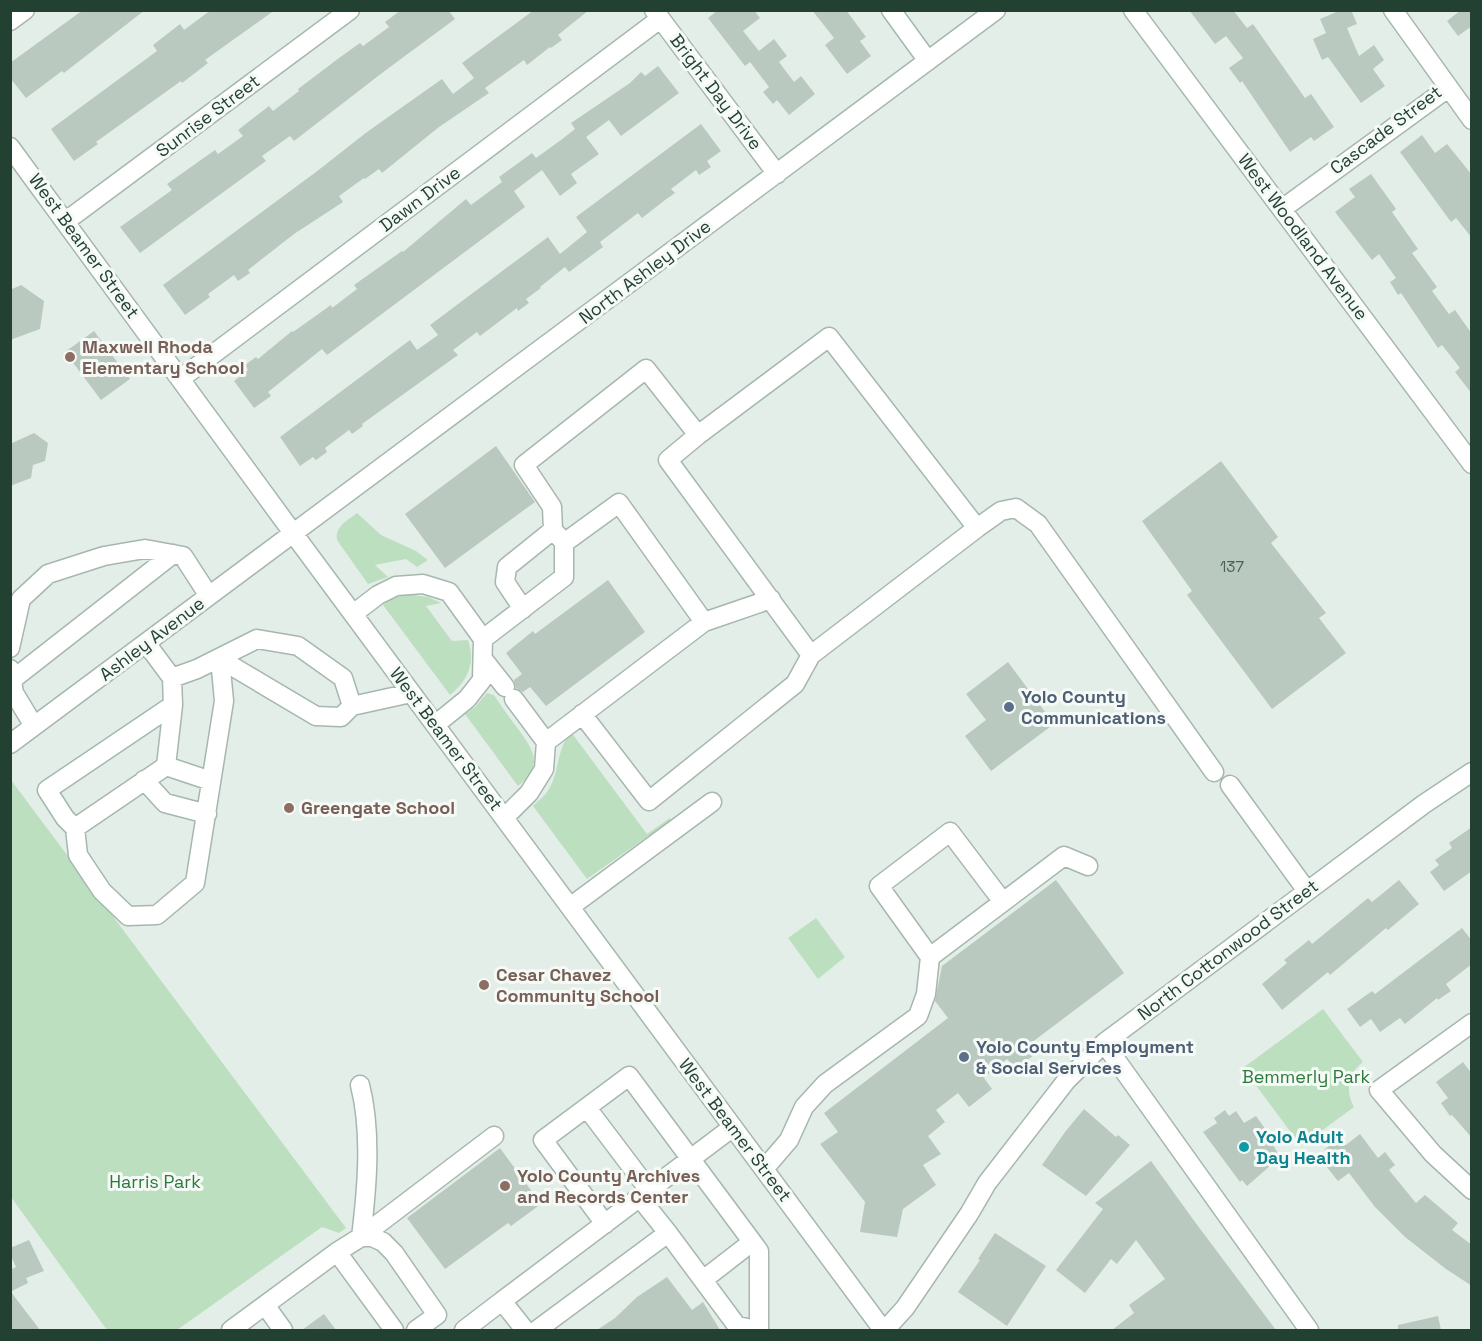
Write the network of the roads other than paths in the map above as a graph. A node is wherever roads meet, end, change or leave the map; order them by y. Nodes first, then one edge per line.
1 (25, 10) edge
2 (350, 10) edge
3 (891, 10) edge
4 (996, 10) edge
5 (1133, 10) edge
6 (1393, 10) edge
7 (657, 15) edge
8 (10, 21) edge
9 (928, 61) junction
10 (1448, 88) junction
11 (1472, 120) edge
12 (10, 147) edge
13 (777, 174) junction
14 (1282, 209) junction
15 (66, 221) junction
16 (180, 379) junction
17 (698, 435) junction
18 (1472, 464) edge
19 (977, 528) junction
20 (293, 533) junction
21 (559, 536) junction
22 (173, 554) junction
23 (209, 596) junction
24 (771, 599) junction
25 (523, 609) junction
26 (353, 614) junction
27 (704, 622) junction
28 (483, 639) junction
29 (146, 643) junction
30 (10, 648) edge
31 (811, 655) junction
32 (220, 659) junction
33 (483, 659) junction
34 (11, 674) edge
35 (172, 678) junction
36 (411, 693) junction
37 (173, 705) junction
38 (352, 706) junction
39 (582, 714) junction
40 (435, 725) junction
41 (34, 726) junction
42 (546, 742) junction
43 (10, 744) edge
44 (166, 766) junction
45 (1214, 772) dead end
46 (1472, 772) edge
47 (144, 780) junction
48 (211, 781) junction
49 (1230, 785) dead end
50 (712, 802) dead end
51 (207, 814) junction
52 (504, 818) junction
53 (75, 828) junction
54 (1088, 866) dead end
55 (1307, 891) junction
56 (1003, 902) junction
57 (570, 907) junction
58 (930, 957) junction
59 (1472, 1023) edge
60 (1104, 1043) junction
61 (360, 1086) dead end
62 (586, 1108) junction
63 (733, 1127) junction
64 (494, 1136) dead end
65 (691, 1159) junction
66 (765, 1168) junction
67 (1472, 1190) edge
68 (644, 1194) junction
69 (605, 1224) junction
70 (668, 1233) junction
71 (361, 1237) junction
72 (752, 1242) junction
73 (337, 1252) junction
74 (703, 1280) junction
75 (502, 1301) junction
76 (265, 1305) junction
77 (231, 1330) edge
78 (283, 1330) edge
79 (394, 1330) edge
80 (416, 1330) edge
81 (464, 1330) edge
82 (525, 1330) edge
83 (537, 1330) edge
84 (759, 1330) edge
85 (884, 1330) edge
86 (1309, 1330) edge

1 - 8 street
2 - 15 street, Sunrise Street
3 - 9 street
4 - 9 street, North Ashley Drive
5 - 14 street, West Woodland Avenue
6 - 10 street, Cascade Street
7 - 13 street, Bright Day Drive
7 - 16 street, Dawn Drive
9 - 13 street, North Ashley Drive
10 - 11 street
10 - 14 street, Cascade Street
12 - 15 street, West Beamer Street
13 - 20 street, North Ashley Drive
14 - 18 street, West Woodland Avenue
15 - 16 street, West Beamer Street
16 - 20 street, West Beamer Street
17 - 19 street
17 - 21 street
17 - 24 street
19 - 31 street
19 - 45 street
20 - 23 street, Ashley Avenue
20 - 26 street, West Beamer Street
21 - 25 street
21 - 25 street
21 - 27 street
22 - 23 street
22 - 30 street
22 - 34 street
23 - 29 street, Ashley Avenue
24 - 27 street
24 - 31 street
25 - 28 street
26 - 28 street
26 - 36 street, West Beamer Street
27 - 39 street
28 - 33 street
29 - 35 street
29 - 41 street, Ashley Avenue
31 - 39 street
32 - 35 street
32 - 38 street
32 - 38 street
32 - 48 street
33 - 40 street
33 - 42 street
34 - 41 street
35 - 37 street
36 - 38 street
36 - 40 street, West Beamer Street
37 - 44 street
37 - 53 street
39 - 42 street
40 - 52 street, West Beamer Street
41 - 43 street, Ashley Avenue
42 - 52 street
44 - 47 street
44 - 48 street
46 - 55 street, North Cottonwood Street
47 - 51 street
47 - 53 street
48 - 51 street
49 - 55 street
50 - 57 street
51 - 53 street
52 - 57 street, West Beamer Street
54 - 56 street
55 - 60 street, North Cottonwood Street
56 - 58 street
56 - 58 street
57 - 63 street, West Beamer Street
58 - 66 street
59 - 67 street
60 - 85 street, North Cottonwood Street
60 - 86 street
61 - 71 street
62 - 65 street
62 - 68 street
62 - 69 street
63 - 65 street
63 - 66 street, West Beamer Street
64 - 71 street
65 - 68 street
65 - 72 street
66 - 85 street, West Beamer Street
68 - 69 street
68 - 70 street
69 - 75 street
70 - 74 street
70 - 83 street
71 - 73 street
71 - 80 street
72 - 74 street
72 - 84 street
73 - 76 street
73 - 79 street
74 - 84 street
75 - 81 street
75 - 82 street
76 - 77 street
76 - 78 street

